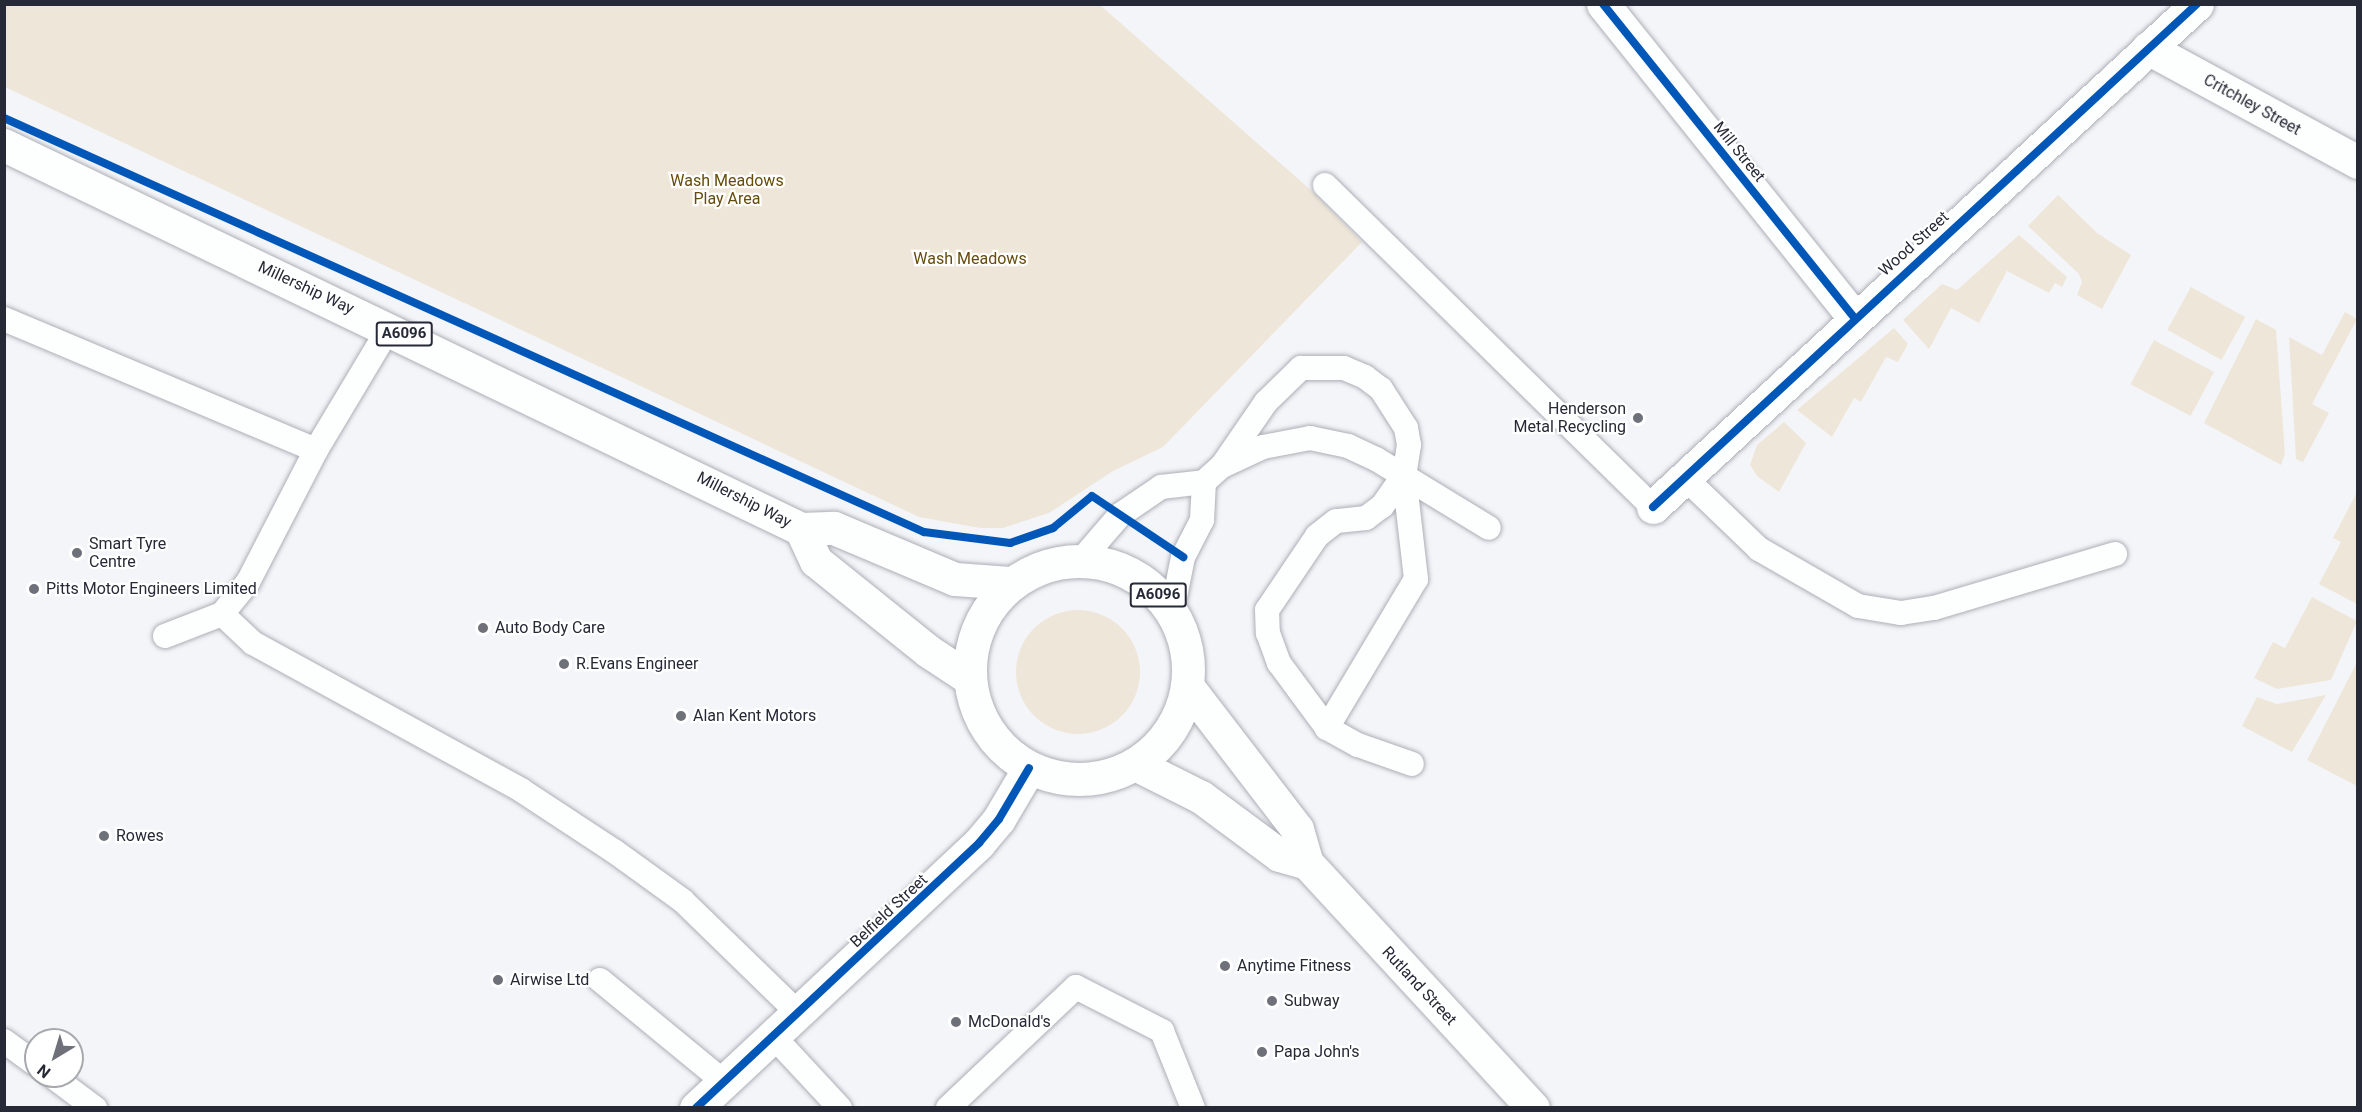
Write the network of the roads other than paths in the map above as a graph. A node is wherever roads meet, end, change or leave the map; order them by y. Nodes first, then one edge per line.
1 (1603, 4) edge
2 (2197, 4) edge
3 (2148, 48) junction
4 (4, 145) edge
5 (2358, 162) edge
6 (1325, 185) dead end
7 (1854, 317) junction
8 (4, 319) edge
9 (390, 328) junction
10 (316, 450) junction
11 (1222, 466) junction
12 (1404, 474) junction
13 (1684, 477) junction
14 (1204, 482) junction
15 (1653, 507) joint
16 (1489, 528) dead end
17 (801, 529) junction
18 (2115, 554) dead end
19 (1082, 559) junction
20 (1010, 583) junction
21 (1172, 612) junction
22 (222, 614) junction
23 (165, 636) dead end
24 (969, 678) junction
25 (1188, 687) junction
26 (1327, 728) junction
27 (1412, 764) dead end
28 (1137, 765) junction
29 (1029, 768) junction
30 (1307, 863) junction
31 (600, 980) dead end
32 (799, 1014) junction
33 (774, 1037) junction
34 (4, 1041) edge
35 (24, 1055) edge
36 (724, 1082) junction
37 (69, 1088) edge
38 (95, 1107) edge
39 (696, 1107) edge
40 (840, 1107) edge
41 (948, 1107) edge
42 (1193, 1107) edge
43 (1533, 1107) edge

1 - 7 main road, Mill Street
2 - 3 main road, Wood Street
3 - 5 main road, Critchley Street
3 - 7 main road, Wood Street
4 - 9 main road, Millership Way / A6096
6 - 15 lane
7 - 13 main road, Wood Street
8 - 10 lane
9 - 10 lane
9 - 17 main road, Millership Way / A6096
10 - 22 lane
11 - 12 lane
11 - 12 lane
11 - 14 lane
12 - 16 lane
12 - 26 lane
12 - 26 lane
13 - 15 main road, Wood Street
13 - 18 lane
14 - 19 lane
14 - 21 lane
17 - 20 main road, Millership Way / A6096
17 - 24 main road, Millership Way
19 - 20 main road, A6096
19 - 21 main road, A6096
20 - 24 main road, A6096
21 - 25 main road, A6096
22 - 23 lane
22 - 32 lane
24 - 29 main road, A6096
25 - 28 main road, A6096
25 - 30 main road, Rutland Street
26 - 27 lane
28 - 29 main road, A6096
28 - 30 main road
29 - 32 main road, Belfield Street
30 - 43 main road, Rutland Street
31 - 36 lane
32 - 33 main road, Belfield Street
33 - 36 main road, Belfield Street
33 - 40 lane
34 - 35 lane
36 - 39 main road, Belfield Street
37 - 38 lane
41 - 42 lane

